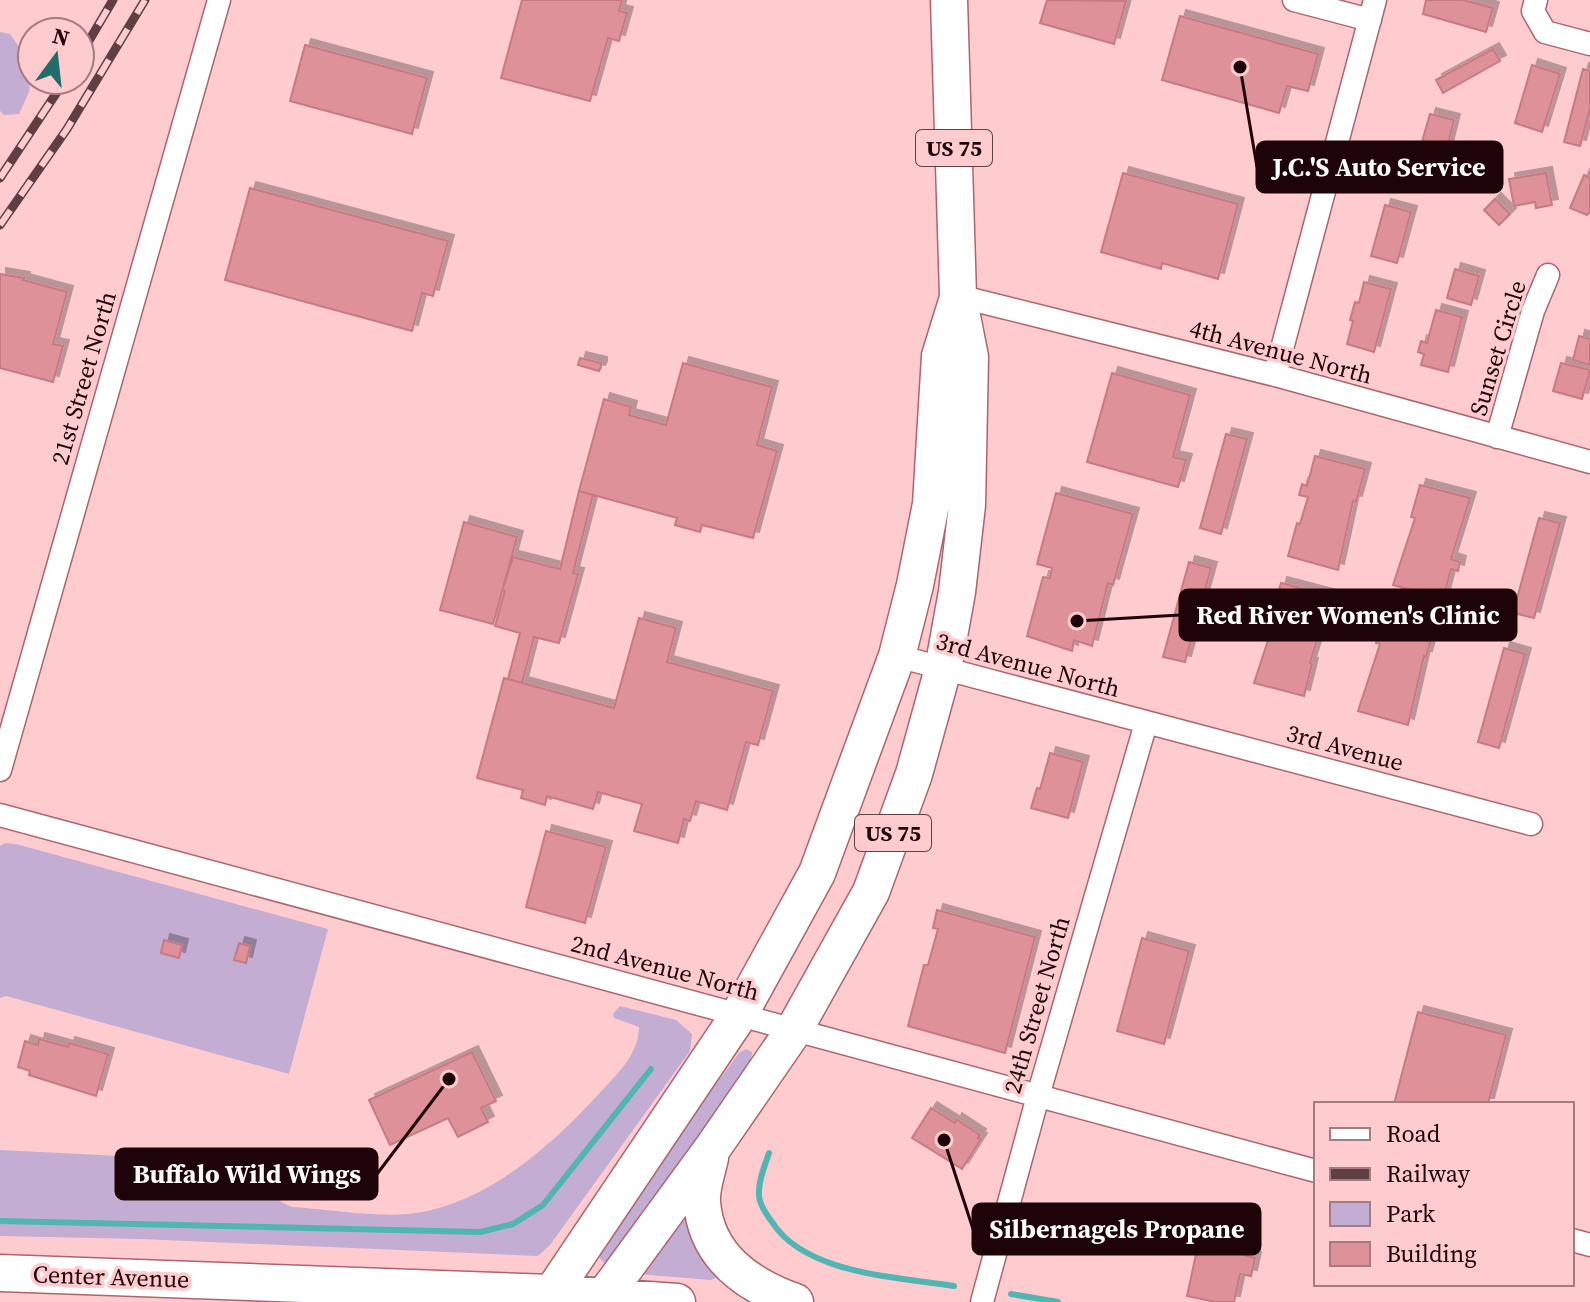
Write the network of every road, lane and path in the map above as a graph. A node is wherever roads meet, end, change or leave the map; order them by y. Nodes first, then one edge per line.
1 (219, 0) edge
2 (949, 0) edge
3 (1294, 0) edge
4 (1536, 0) edge
5 (1372, 10) edge
6 (1590, 44) edge
7 (1548, 275) dead end
8 (958, 296) junction
9 (1275, 375) junction
10 (1497, 437) junction
11 (1590, 462) edge
12 (897, 656) junction
13 (943, 669) junction
14 (1146, 723) junction
15 (0, 770) edge
16 (0, 815) edge
17 (1531, 824) dead end
18 (739, 1015) junction
19 (794, 1030) junction
20 (1038, 1096) junction
21 (712, 1149) junction
22 (1314, 1170) edge
23 (0, 1273) edge
24 (551, 1298) edge
25 (603, 1299) edge
26 (677, 1302) edge
27 (795, 1302) edge
28 (982, 1302) edge

1 - 15 street, 21st Street North
2 - 8 main road, US 75
3 - 5 street
4 - 6 street
5 - 9 street
7 - 10 street, Sunset Circle
8 - 9 street, 4th Avenue North
8 - 12 main road, US 75
8 - 13 main road, US 75
9 - 10 street, 4th Avenue North
10 - 11 street, 4th Avenue North
12 - 13 street, 3rd Avenue North
12 - 18 main road, US 75
13 - 14 street, 3rd Avenue North
13 - 19 main road, US 75
14 - 17 street, 3rd Avenue
14 - 20 street, 24th Street North
16 - 18 street, 2nd Avenue North
18 - 19 street, 2nd Avenue North
18 - 24 main road, US 75
19 - 20 street, 2nd Avenue North
19 - 21 main road, US 75
20 - 22 street, 2nd Avenue North
20 - 28 street, 24th Street North
21 - 25 main road, US 75
21 - 27 main road
23 - 24 main road, Center Avenue
24 - 25 main road, Center Avenue
25 - 26 main road, Center Avenue

